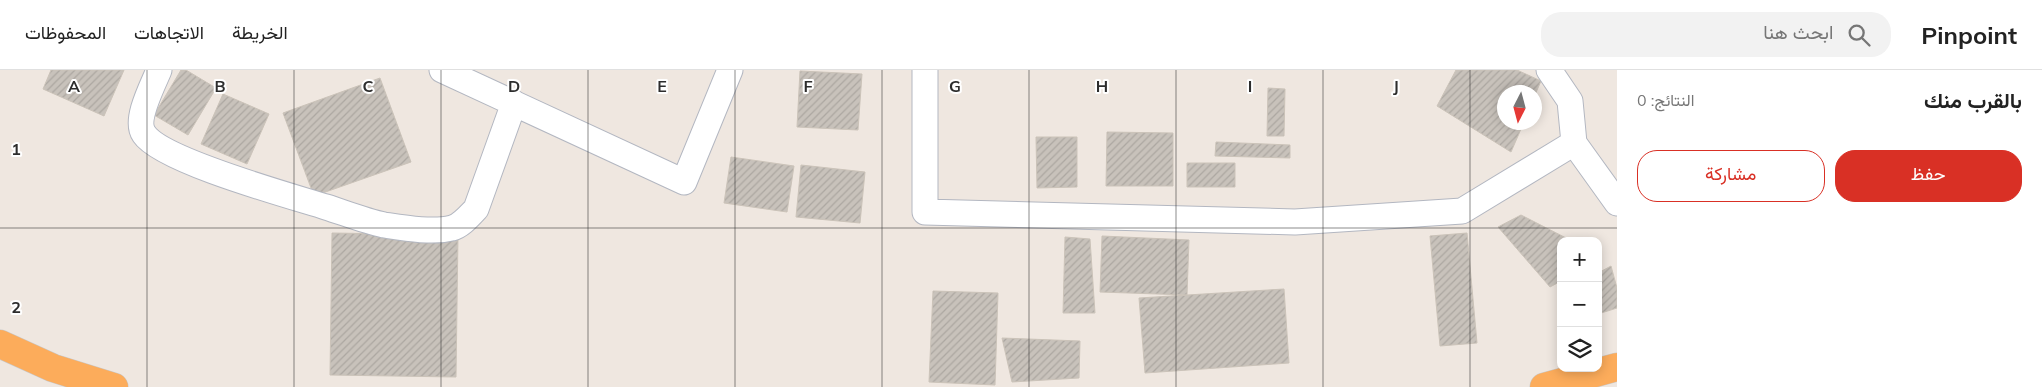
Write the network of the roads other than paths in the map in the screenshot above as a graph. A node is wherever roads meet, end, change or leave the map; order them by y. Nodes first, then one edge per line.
1 (160, 70) edge
2 (442, 70) edge
3 (730, 70) edge
4 (925, 70) edge
5 (1549, 70) edge
6 (514, 103) junction
7 (1574, 143) junction
8 (1617, 202) edge
9 (0, 344) edge
10 (1617, 367) edge
11 (114, 387) edge
12 (1544, 387) edge

1 - 6 street
2 - 6 street
3 - 6 street
4 - 7 street
5 - 7 street
7 - 8 street
9 - 11 highway
10 - 12 highway

